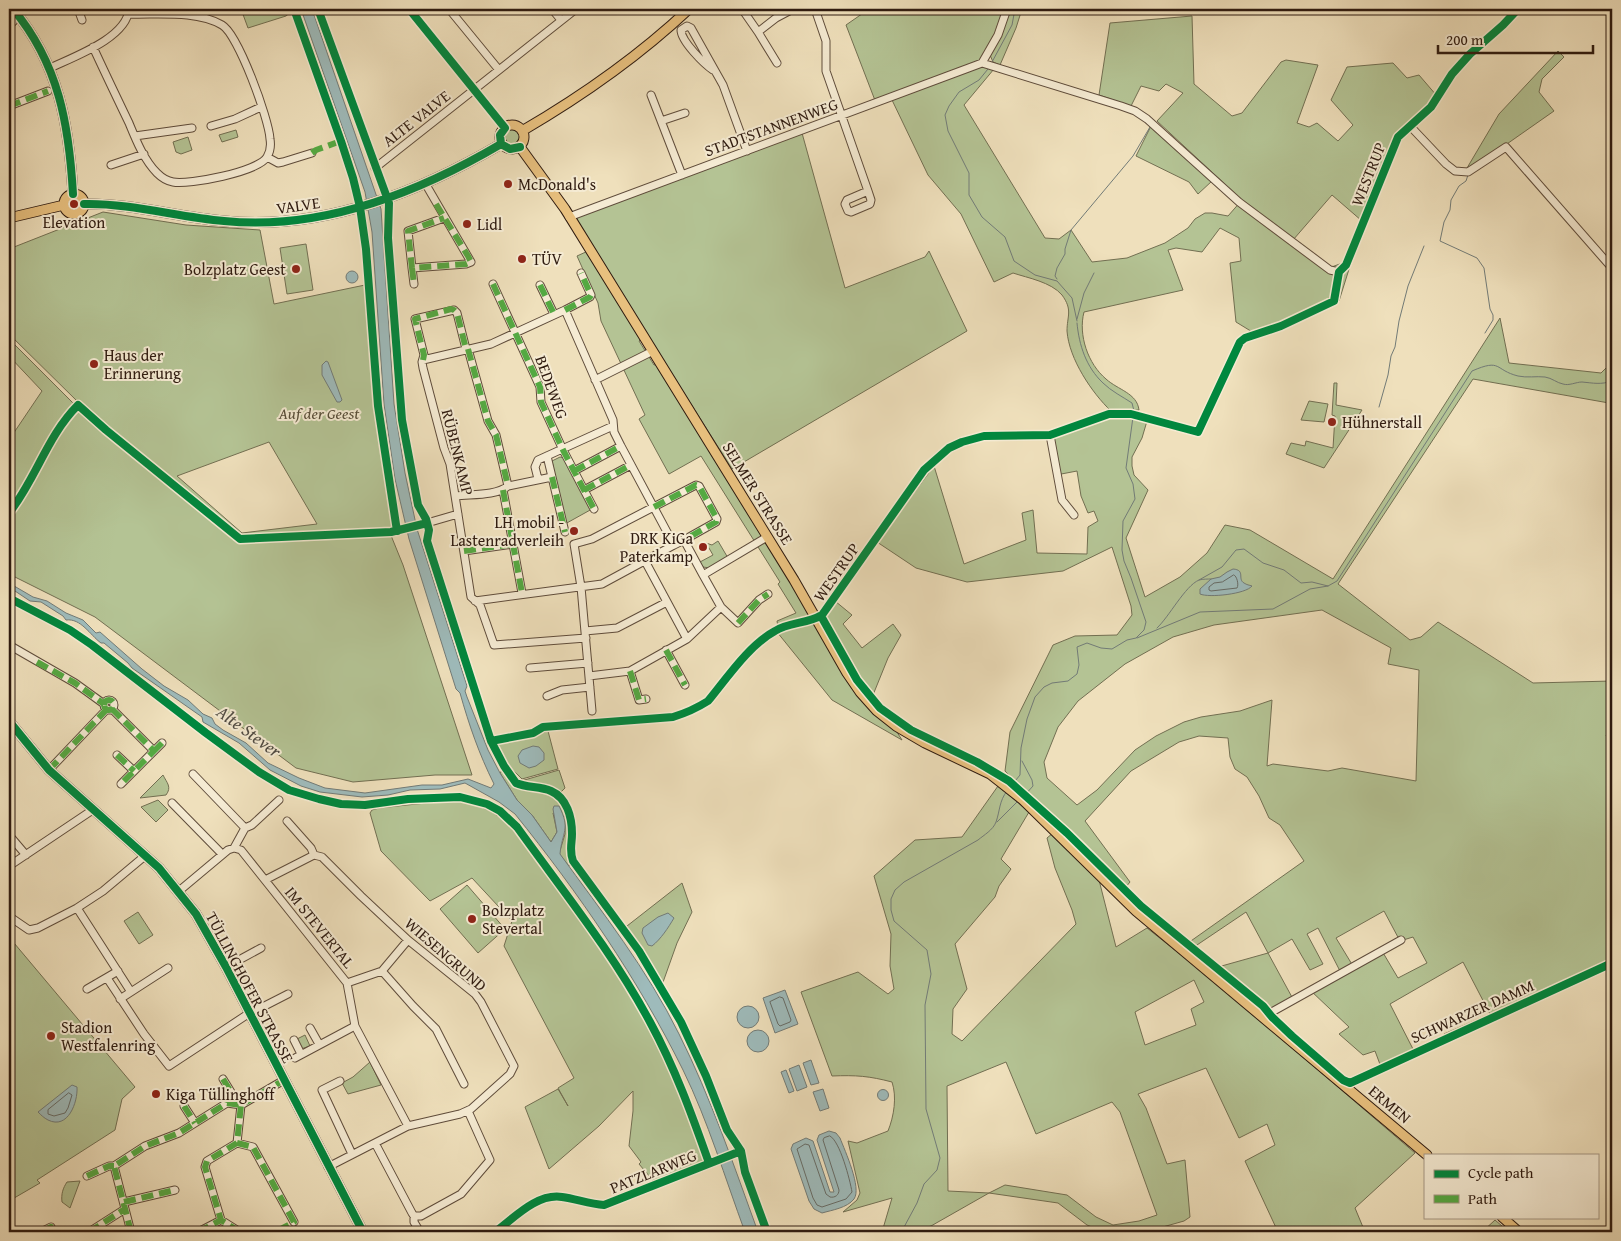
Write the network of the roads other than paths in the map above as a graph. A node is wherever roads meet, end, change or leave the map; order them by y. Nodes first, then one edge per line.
1 (13, 9) edge
2 (78, 9) edge
3 (409, 9) edge
4 (449, 9) edge
5 (552, 9) edge
6 (576, 9) edge
7 (689, 9) edge
8 (742, 9) edge
9 (793, 9) edge
10 (815, 9) edge
11 (1007, 9) edge
12 (1518, 9) edge
13 (129, 11) edge
14 (82, 20) dead end
15 (561, 20) junction
16 (758, 32) junction
17 (93, 48) junction
18 (777, 63) dead end
19 (982, 63) junction
20 (50, 68) junction
21 (499, 70) junction
22 (713, 70) junction
23 (48, 90) dead end
24 (474, 90) junction
25 (651, 95) dead end
26 (9, 106) edge
27 (261, 107) junction
28 (685, 113) dead end
29 (842, 116) junction
30 (661, 121) junction
31 (211, 126) dead end
32 (1410, 126) junction
33 (192, 128) dead end
34 (505, 128) junction
35 (522, 131) junction
36 (135, 136) junction
37 (501, 144) junction
38 (520, 147) junction
39 (747, 151) junction
40 (312, 153) dead end
41 (144, 154) junction
42 (267, 157) junction
43 (111, 165) dead end
44 (375, 168) dead end
45 (682, 175) junction
46 (425, 183) junction
47 (868, 191) dead end
48 (73, 194) junction
49 (84, 204) junction
50 (64, 205) junction
51 (569, 216) junction
52 (9, 218) edge
53 (444, 218) junction
54 (412, 268) junction
55 (1612, 268) edge
56 (581, 273) dead end
57 (414, 284) dead end
58 (493, 284) dead end
59 (540, 285) dead end
60 (565, 310) junction
61 (554, 314) junction
62 (515, 332) junction
63 (467, 349) junction
64 (653, 351) junction
65 (423, 360) junction
66 (595, 380) junction
67 (613, 426) junction
68 (621, 446) junction
69 (562, 450) junction
70 (547, 456) junction
71 (631, 465) junction
72 (574, 471) junction
73 (552, 477) junction
74 (538, 480) junction
75 (506, 488) junction
76 (584, 490) junction
77 (456, 496) junction
78 (654, 507) junction
79 (594, 509) dead end
80 (458, 514) junction
81 (1074, 515) dead end
82 (427, 523) dead end
83 (565, 532) dead end
84 (767, 536) junction
85 (684, 540) junction
86 (513, 544) junction
87 (674, 545) junction
88 (464, 551) junction
89 (645, 561) junction
90 (703, 575) junction
91 (581, 587) junction
92 (522, 594) junction
93 (768, 594) dead end
94 (475, 601) junction
95 (667, 602) junction
96 (721, 607) junction
97 (817, 618) junction
98 (585, 634) junction
99 (687, 639) junction
100 (9, 645) edge
101 (666, 650) junction
102 (588, 664) junction
103 (530, 668) dead end
104 (630, 671) junction
105 (589, 676) junction
106 (685, 685) dead end
107 (590, 687) junction
108 (547, 696) dead end
109 (646, 699) dead end
110 (108, 707) junction
111 (592, 711) dead end
112 (9, 721) edge
113 (543, 727) dead end
114 (162, 743) dead end
115 (154, 751) junction
116 (117, 754) dead end
117 (49, 770) junction
118 (134, 771) junction
119 (193, 774) dead end
120 (121, 784) dead end
121 (1022, 799) joint
122 (279, 800) dead end
123 (172, 803) dead end
124 (94, 809) junction
125 (287, 821) dead end
126 (245, 828) junction
127 (9, 835) edge
128 (234, 848) junction
129 (222, 854) junction
130 (26, 855) junction
131 (146, 855) junction
132 (314, 855) junction
133 (9, 866) edge
134 (265, 880) junction
135 (178, 891) junction
136 (77, 908) junction
137 (10, 917) dead end
138 (408, 940) junction
139 (1401, 940) dead end
140 (261, 948) dead end
141 (1612, 963) edge
142 (168, 968) dead end
143 (226, 968) junction
144 (118, 971) junction
145 (382, 971) junction
146 (107, 978) junction
147 (347, 983) junction
148 (87, 989) dead end
149 (131, 992) junction
150 (288, 994) dead end
151 (120, 999) junction
152 (250, 1014) junction
153 (1264, 1019) junction
154 (354, 1026) junction
155 (310, 1028) dead end
156 (294, 1040) dead end
157 (319, 1044) junction
158 (223, 1079) dead end
159 (284, 1080) junction
160 (340, 1080) dead end
161 (464, 1084) dead end
162 (1345, 1086) junction
163 (227, 1103) junction
164 (241, 1105) junction
165 (184, 1106) dead end
166 (468, 1111) junction
167 (195, 1123) junction
168 (408, 1126) junction
169 (237, 1143) junction
170 (375, 1143) junction
171 (739, 1152) dead end
172 (352, 1154) junction
173 (1426, 1154) edge
174 (114, 1166) junction
175 (328, 1167) junction
176 (87, 1176) dead end
177 (175, 1190) dead end
178 (125, 1205) junction
179 (414, 1216) junction
180 (1503, 1218) edge
181 (221, 1220) junction
182 (294, 1222) dead end
183 (41, 1232) edge
184 (53, 1232) edge
185 (89, 1232) edge
186 (131, 1232) edge
187 (198, 1232) edge
188 (240, 1232) edge
189 (363, 1232) edge
190 (420, 1232) edge
191 (495, 1232) edge
192 (1519, 1232) edge

1 - 20 main road
2 - 14 street
3 - 24 street
4 - 21 street
5 - 15 street
6 - 15 street, ALTE VALVE
7 - 35 main road
8 - 16 street
9 - 16 street
10 - 29 street
11 - 19 street
12 - 32 street, WESTRUP
13 - 17 street
13 - 27 street
15 - 21 street, ALTE VALVE
16 - 18 street
17 - 20 street
17 - 36 street
19 - 29 street, STADTSTANNENWEG
19 - 32 street, WESTRUP
20 - 48 main road
21 - 24 street, ALTE VALVE
22 - 22 street
22 - 39 street
23 - 26 street
24 - 34 street
24 - 44 street, ALTE VALVE
25 - 30 street
27 - 31 street
27 - 42 street
28 - 30 street
29 - 39 street, STADTSTANNENWEG
29 - 47 street
30 - 45 street
32 - 55 street
33 - 36 street
34 - 35 main road
34 - 37 main road
35 - 38 main road
36 - 41 street
37 - 38 main road
37 - 46 main road, VALVE
38 - 51 main road, SELMER STRASSE
39 - 45 street, STADTSTANNENWEG
40 - 42 street
41 - 42 street
41 - 43 street
45 - 51 street, STADTSTANNENWEG
46 - 49 main road, VALVE
46 - 53 street
48 - 49 main road
48 - 50 main road
49 - 50 main road
50 - 52 main road
51 - 64 main road, SELMER STRASSE
53 - 54 street
53 - 54 street
54 - 57 street
56 - 60 street
58 - 62 street, BEDEWEG
59 - 61 street
60 - 61 street
60 - 66 street
61 - 62 street
62 - 63 street
62 - 69 street, BEDEWEG
63 - 65 street
63 - 65 street, RÜBENKAMP
63 - 75 street
64 - 66 street
64 - 84 main road, SELMER STRASSE
65 - 77 street, RÜBENKAMP
66 - 67 street
67 - 68 street
67 - 69 street
68 - 71 street
68 - 72 street
69 - 70 street
69 - 72 street, BEDEWEG
70 - 73 street
70 - 74 street
71 - 76 street
71 - 78 street
72 - 76 street, BEDEWEG
73 - 74 street
73 - 83 street
74 - 75 street
75 - 77 street
75 - 86 street
76 - 79 street, BEDEWEG
77 - 80 street, RÜBENKAMP
78 - 85 street
78 - 87 street
78 - 91 street
80 - 82 street
80 - 88 street, RÜBENKAMP
81 - 97 street, WESTRUP
84 - 90 street
84 - 97 main road, SELMER STRASSE
85 - 87 street
85 - 90 street
86 - 88 street
86 - 92 street
87 - 89 street
88 - 94 street, RÜBENKAMP
89 - 91 street
89 - 95 street
90 - 96 street
91 - 92 street
91 - 98 street
92 - 94 street
93 - 96 street
94 - 98 street, RÜBENKAMP
95 - 98 street, RÜBENKAMP
95 - 99 street
96 - 99 street
97 - 113 street, WESTRUP
97 - 121 main road, SELMER STRASSE
98 - 102 street
99 - 101 street
100 - 110 street
101 - 104 street
101 - 106 street
102 - 103 street
102 - 105 street
104 - 105 street
104 - 109 street
105 - 107 street
107 - 108 street
107 - 111 street
110 - 115 street
110 - 117 street
112 - 117 main road, TÜLLINGHOFER STRASSE
114 - 115 street
115 - 118 street
116 - 118 street
117 - 124 main road, TÜLLINGHOFER STRASSE
118 - 120 street
119 - 126 street
121 - 153 main road, ERMEN
122 - 126 street
123 - 129 street
124 - 130 street
124 - 131 main road, TÜLLINGHOFER STRASSE
125 - 132 street, WIESENGRUND
126 - 128 street
127 - 130 street
128 - 129 street
128 - 134 street, IM STEVERTAL
129 - 135 street
130 - 133 street
131 - 135 main road, TÜLLINGHOFER STRASSE
131 - 136 street
132 - 134 street
132 - 138 street, WIESENGRUND
134 - 147 street, IM STEVERTAL
135 - 143 main road, TÜLLINGHOFER STRASSE
136 - 137 street
136 - 144 street
138 - 145 street
138 - 166 street, WIESENGRUND
139 - 153 street
140 - 143 street
141 - 162 street, SCHWARZER DAMM
142 - 149 street
143 - 152 main road, TÜLLINGHOFER STRASSE
144 - 146 street
144 - 149 street
145 - 147 street
145 - 161 street
146 - 148 street
146 - 151 street
147 - 154 street, IM STEVERTAL
149 - 151 street
150 - 152 street
151 - 152 street
152 - 159 main road, TÜLLINGHOFER STRASSE
153 - 162 main road, ERMEN
154 - 157 street
154 - 168 street, IM STEVERTAL
155 - 157 street
156 - 157 street
158 - 163 street
159 - 164 street
159 - 175 main road, TÜLLINGHOFER STRASSE
160 - 172 street
162 - 173 main road, ERMEN
163 - 164 street
163 - 167 street
164 - 169 street
165 - 167 street
166 - 168 street, WIESENGRUND
166 - 179 street
167 - 174 street
168 - 170 street, WIESENGRUND
169 - 181 street
169 - 182 street
170 - 172 street, WIESENGRUND
170 - 179 street
171 - 191 street, PATZLARWEG
172 - 175 street, WIESENGRUND
174 - 176 street
174 - 178 street
175 - 189 main road, TÜLLINGHOFER STRASSE
177 - 178 street
178 - 185 street
178 - 186 street
179 - 190 street
180 - 192 main road
181 - 187 street
181 - 188 street
183 - 184 street

